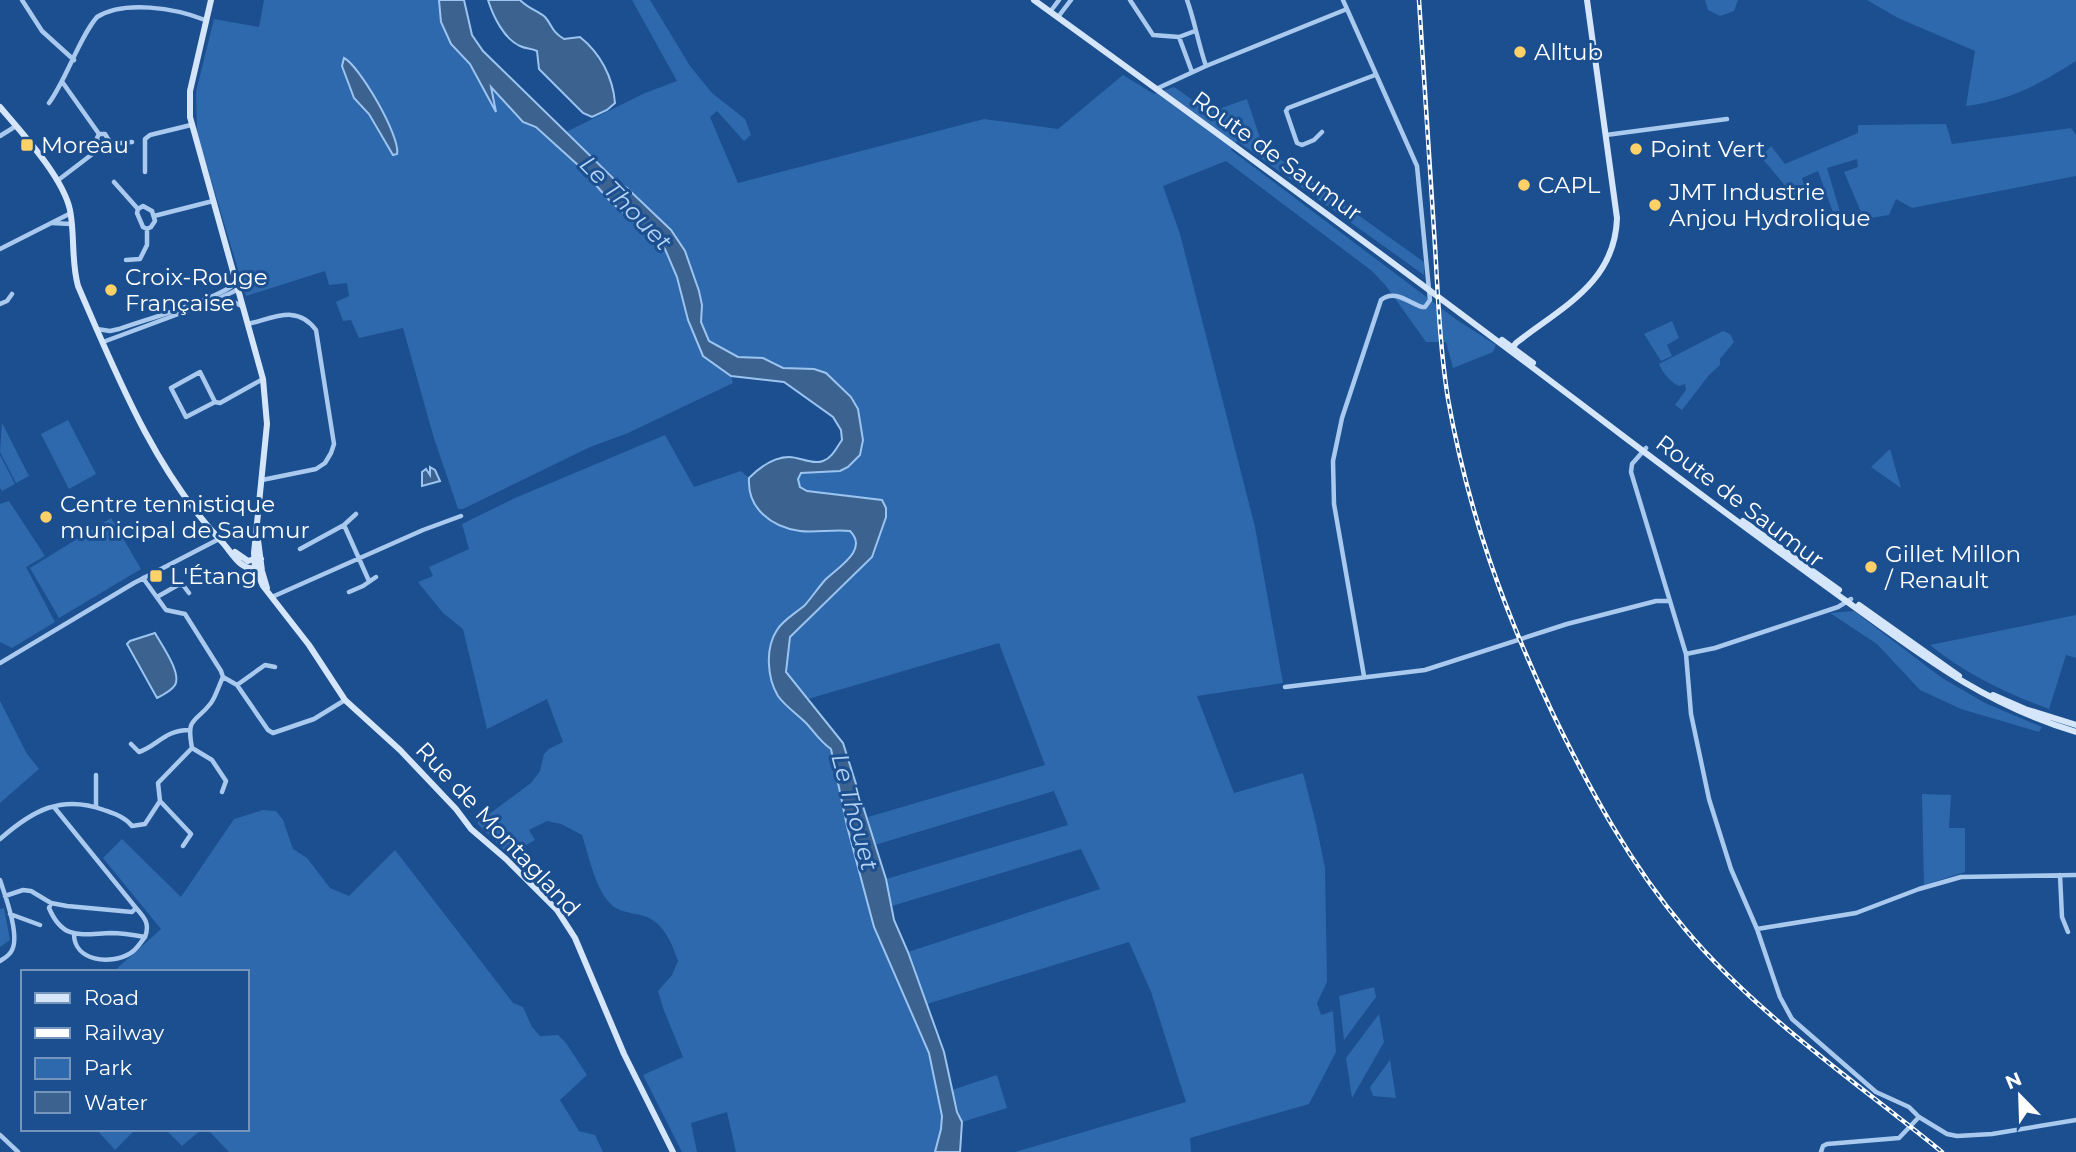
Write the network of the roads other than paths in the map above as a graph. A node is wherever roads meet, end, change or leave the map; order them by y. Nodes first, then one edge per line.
1 (22, 0) edge
2 (211, 0) edge
3 (1034, 0) edge
4 (1059, 0) edge
5 (1071, 0) edge
6 (1130, 0) edge
7 (1186, 0) edge
8 (1343, 0) edge
9 (1587, 0) edge
10 (1347, 9) junction
11 (1050, 12) junction
12 (1057, 17) junction
13 (205, 20) junction
14 (1196, 31) junction
15 (1179, 37) junction
16 (74, 60) junction
17 (1206, 66) junction
18 (1192, 72) junction
19 (1375, 75) junction
20 (63, 83) junction
21 (1155, 89) junction
22 (49, 103) dead end
23 (0, 107) edge
24 (1727, 119) dead end
25 (191, 125) junction
26 (16, 126) junction
27 (1322, 132) dead end
28 (99, 134) junction
29 (1606, 135) junction
30 (0, 136) edge
31 (132, 142) dead end
32 (111, 144) junction
33 (99, 149) junction
34 (145, 172) dead end
35 (57, 181) junction
36 (114, 181) dead end
37 (213, 201) junction
38 (138, 209) junction
39 (71, 213) junction
40 (154, 216) junction
41 (51, 223) junction
42 (71, 224) junction
43 (147, 229) junction
44 (0, 249) edge
45 (126, 260) dead end
46 (238, 286) junction
47 (12, 294) dead end
48 (216, 300) junction
49 (0, 304) edge
50 (243, 307) junction
51 (248, 324) junction
52 (97, 329) junction
53 (119, 329) junction
54 (102, 340) junction
55 (1511, 350) junction
56 (263, 379) junction
57 (215, 402) junction
58 (1645, 450) junction
59 (262, 480) junction
60 (356, 514) dead end
61 (461, 516) dead end
62 (344, 525) junction
63 (222, 542) junction
64 (300, 549) dead end
65 (358, 559) junction
66 (256, 564) junction
67 (376, 577) dead end
68 (144, 578) junction
69 (369, 581) junction
70 (190, 593) dead end
71 (349, 593) dead end
72 (157, 597) junction
73 (272, 597) junction
74 (1670, 601) junction
75 (1850, 601) junction
76 (1686, 654) junction
77 (0, 663) edge
78 (275, 667) dead end
79 (1364, 676) junction
80 (223, 677) junction
81 (237, 685) junction
82 (1285, 687) dead end
83 (345, 700) junction
84 (2024, 711) junction
85 (2076, 725) edge
86 (189, 730) junction
87 (2076, 732) edge
88 (131, 744) dead end
89 (192, 748) junction
90 (96, 775) dead end
91 (222, 792) dead end
92 (160, 801) junction
93 (54, 807) junction
94 (96, 807) junction
95 (0, 839) edge
96 (183, 846) dead end
97 (2060, 875) junction
98 (2076, 875) edge
99 (0, 880) edge
100 (5, 896) junction
101 (51, 902) junction
102 (136, 908) junction
103 (10, 914) junction
104 (40, 925) dead end
105 (1757, 929) junction
106 (2068, 932) dead end
107 (74, 934) junction
108 (145, 937) junction
109 (0, 961) edge
110 (1919, 1117) junction
111 (2076, 1120) edge
112 (0, 1135) edge
113 (18, 1152) edge
114 (673, 1152) edge
115 (1821, 1152) edge

1 - 16 street
2 - 13 street
3 - 11 street, Route de Saumur
4 - 11 street
5 - 12 street
6 - 15 street
7 - 14 street
8 - 10 street
9 - 29 street
10 - 17 street
10 - 19 street
11 - 12 street, Route de Saumur
12 - 21 street, Route de Saumur
13 - 16 street
13 - 25 street
14 - 15 street
14 - 17 street
15 - 18 street
16 - 20 street
17 - 18 street
18 - 21 street
19 - 27 street
19 - 79 street
20 - 22 street
20 - 28 street
21 - 55 street, Route de Saumur
23 - 26 street, Rue de Montagland
24 - 29 street
25 - 34 street
25 - 37 street
26 - 30 street
26 - 35 street, Rue de Montagland
28 - 32 street
28 - 33 street
29 - 55 street
31 - 32 street
32 - 33 street
33 - 35 street
35 - 39 street, Rue de Montagland
36 - 38 street
37 - 40 street
37 - 46 street
38 - 40 street
38 - 43 street
39 - 41 street
39 - 42 street, Rue de Montagland
40 - 43 street
41 - 42 street
41 - 44 street
42 - 52 street, Rue de Montagland
43 - 45 street
46 - 48 street
46 - 50 street
46 - 53 street
47 - 49 street
48 - 50 street
48 - 54 street
50 - 51 street
51 - 56 street
51 - 59 street
52 - 53 street
52 - 54 street, Rue de Montagland
53 - 54 street
54 - 63 street, Rue de Montagland
55 - 58 street, Route de Saumur
56 - 57 street
56 - 59 street
57 - 57 street
58 - 74 street
58 - 75 street, Route de Saumur
59 - 66 street
60 - 62 street
61 - 65 street
62 - 64 street
62 - 65 street
63 - 66 street, Rue de Montagland
63 - 68 street
65 - 69 street
65 - 73 street
66 - 73 street, Rue de Montagland
67 - 69 street
68 - 72 street
68 - 77 street
69 - 71 street
70 - 72 street
72 - 80 street
73 - 83 street, Rue de Montagland
74 - 76 street
74 - 79 street
75 - 76 street
75 - 84 street, Route de Saumur
76 - 105 street
78 - 81 street
79 - 82 street
80 - 81 street
80 - 86 street
81 - 83 street
83 - 114 street, Rue de Montagland
84 - 85 street
84 - 87 street
86 - 88 street
86 - 89 street
89 - 91 street
89 - 92 street
90 - 94 street
92 - 94 street
92 - 96 street
93 - 94 street
93 - 95 street
93 - 102 street
97 - 98 street
97 - 105 street
97 - 106 street
99 - 100 street
100 - 101 street
100 - 103 street
101 - 102 street
101 - 107 street
102 - 108 street
103 - 104 street
103 - 109 street
105 - 110 street
107 - 108 street
107 - 108 street
110 - 111 street
110 - 115 street
112 - 113 street

